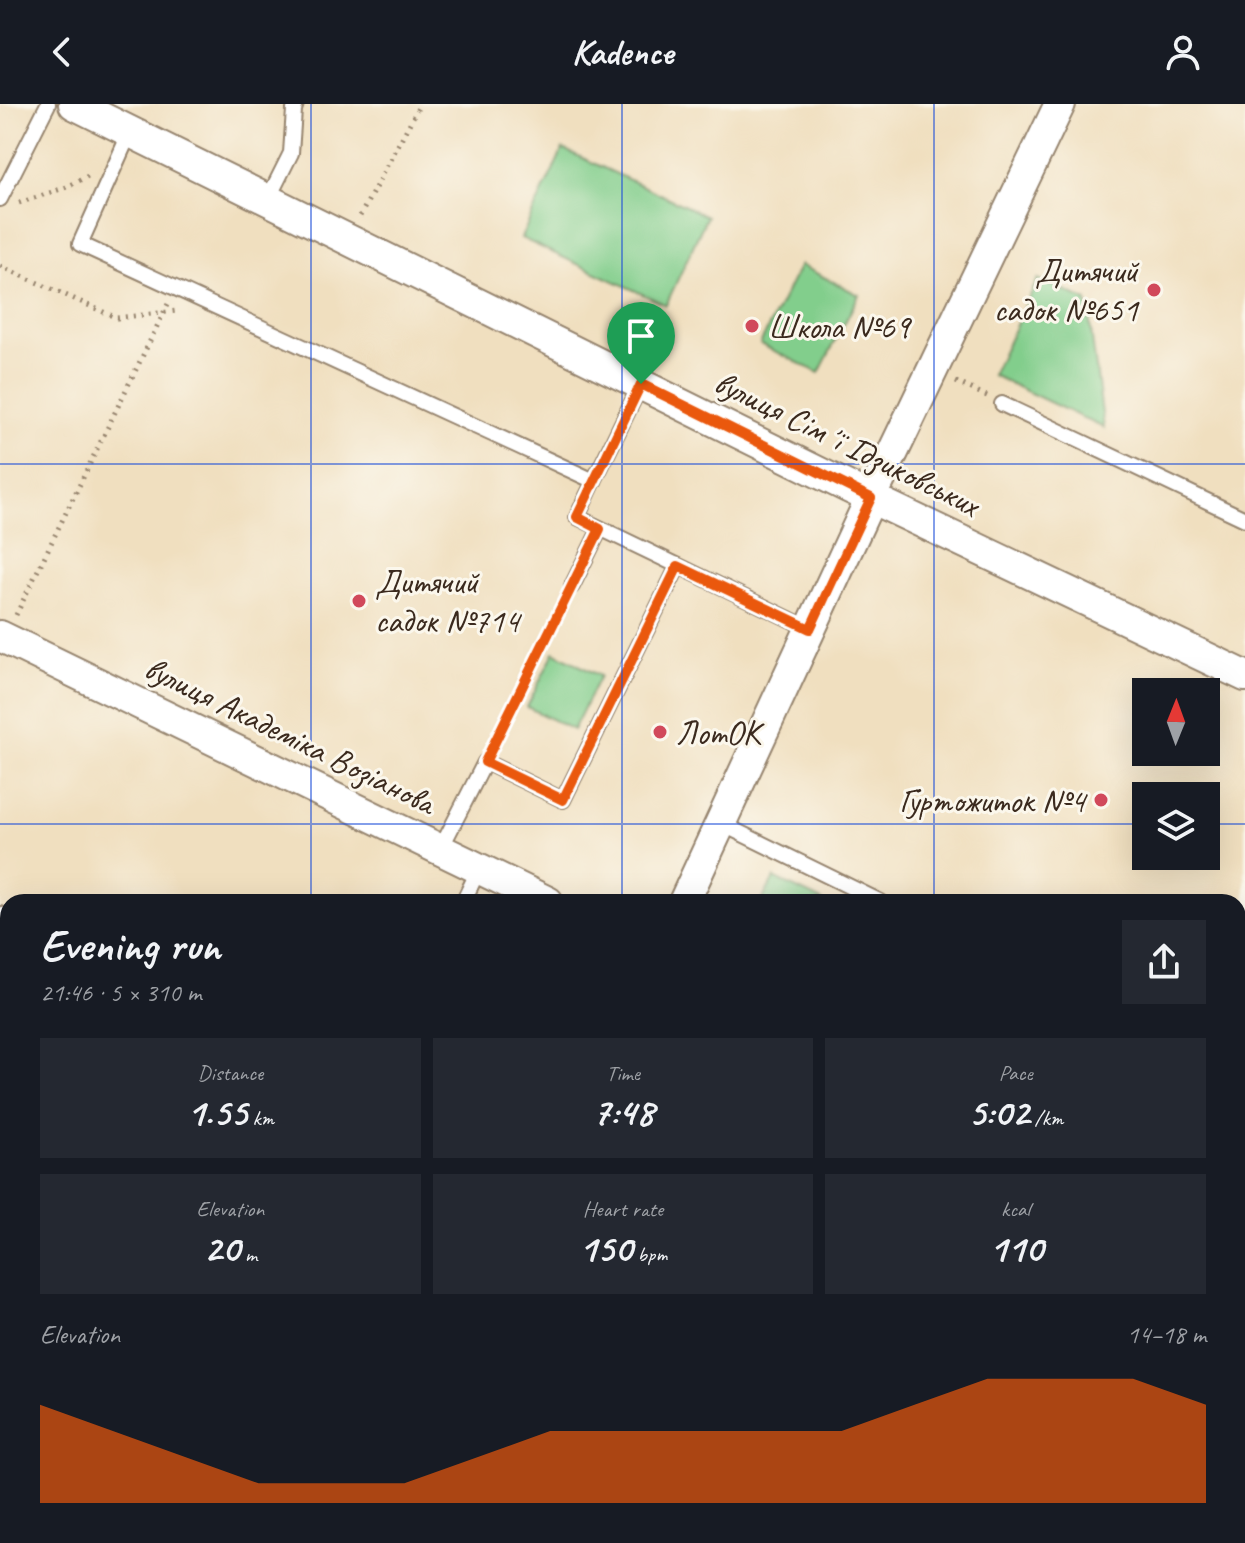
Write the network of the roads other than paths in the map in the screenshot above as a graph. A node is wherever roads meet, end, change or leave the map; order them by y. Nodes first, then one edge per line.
1 (48, 104) edge
2 (74, 104) edge
3 (296, 104) edge
4 (1060, 104) edge
5 (130, 132) junction
6 (268, 199) junction
7 (7, 202) edge
8 (641, 384) junction
9 (1002, 404) road end
10 (594, 481) junction
11 (871, 498) junction
12 (1245, 519) edge
13 (600, 529) junction
14 (678, 566) junction
15 (572, 586) road end
16 (810, 629) junction
17 (6, 630) edge
18 (1245, 676) edge
19 (720, 823) junction
20 (440, 850) junction
21 (479, 869) junction
22 (467, 894) edge
23 (531, 894) edge
24 (688, 894) edge
25 (865, 894) edge

1 - 7 lane
2 - 5 street, вулиця Сімʼї Ідзиковських
3 - 6 lane
4 - 11 street
5 - 6 street, вулиця Сімʼї Ідзиковських
5 - 10 lane
6 - 8 street, вулиця Сімʼї Ідзиковських
8 - 10 lane
8 - 11 street, вулиця Сімʼї Ідзиковських
9 - 12 lane
10 - 13 lane
11 - 16 street
11 - 18 street, вулиця Сімʼї Ідзиковських
13 - 14 lane
13 - 15 lane
14 - 16 lane
14 - 20 lane
16 - 19 street
17 - 20 street, вулиця Академіка Возіанова
19 - 24 street
19 - 25 lane
20 - 21 street, вулиця Академіка Возіанова
21 - 22 lane
21 - 23 street, вулиця Академіка Возіанова

